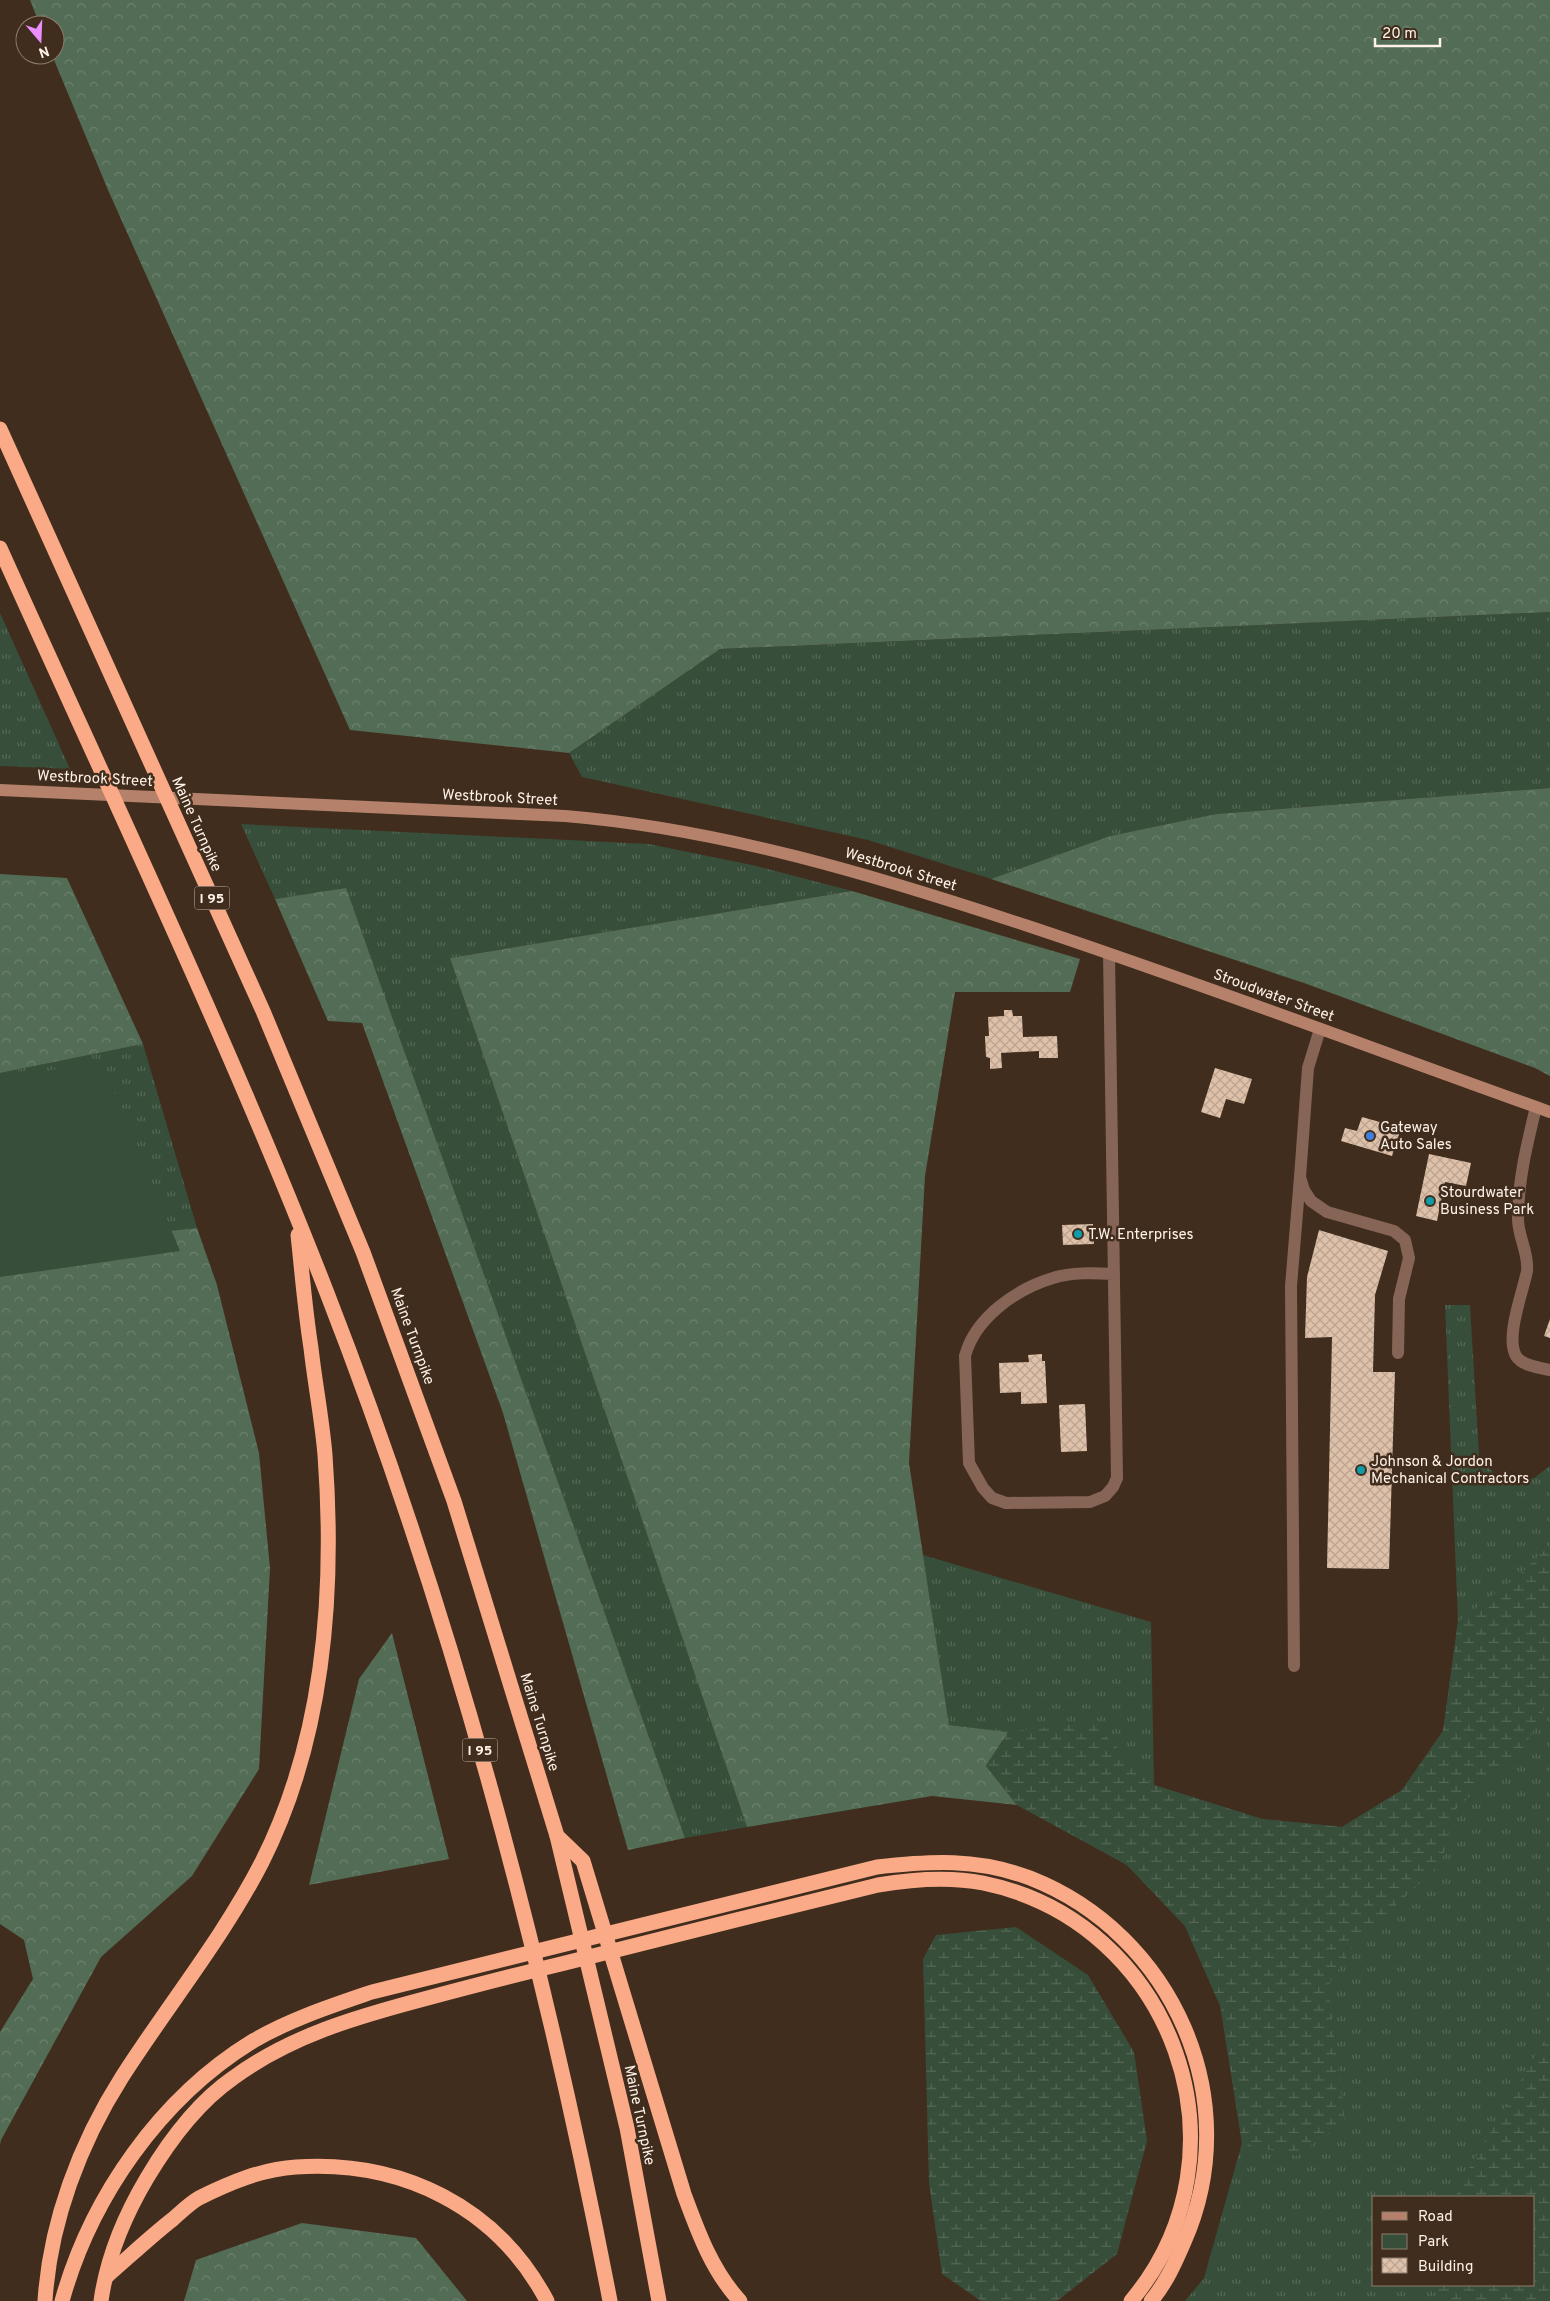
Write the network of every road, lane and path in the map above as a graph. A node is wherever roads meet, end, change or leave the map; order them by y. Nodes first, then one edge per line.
1 (0, 430) edge
2 (0, 548) edge
3 (0, 790) edge
4 (986, 912) joint
5 (1109, 954) junction
6 (1320, 1029) junction
7 (1536, 1106) junction
8 (1550, 1112) edge
9 (1300, 1177) junction
10 (296, 1216) junction
11 (1114, 1274) junction
12 (1398, 1353) dead end
13 (1550, 1370) edge
14 (1294, 1666) dead end
15 (557, 1836) junction
16 (107, 2276) junction
17 (45, 2301) edge
18 (62, 2301) edge
19 (101, 2301) edge
20 (547, 2301) edge
21 (610, 2301) edge
22 (659, 2301) edge
23 (740, 2301) edge
24 (1131, 2301) edge
25 (1151, 2301) edge

1 - 15 highway, Maine Turnpike / I 95
2 - 10 highway, I 95
3 - 4 main road, Westbrook Street
4 - 5 main road, Stroudwater Street
5 - 6 main road, Stroudwater Street
5 - 11 lane
6 - 7 main road, Stroudwater Street
6 - 9 lane
7 - 8 main road, Stroudwater Street
7 - 13 lane
9 - 12 lane
9 - 14 lane
10 - 17 highway
10 - 21 highway, I 95
11 - 11 lane
15 - 22 highway, Maine Turnpike / I 95
15 - 23 highway
16 - 19 highway
16 - 20 highway
16 - 24 highway
18 - 25 highway

